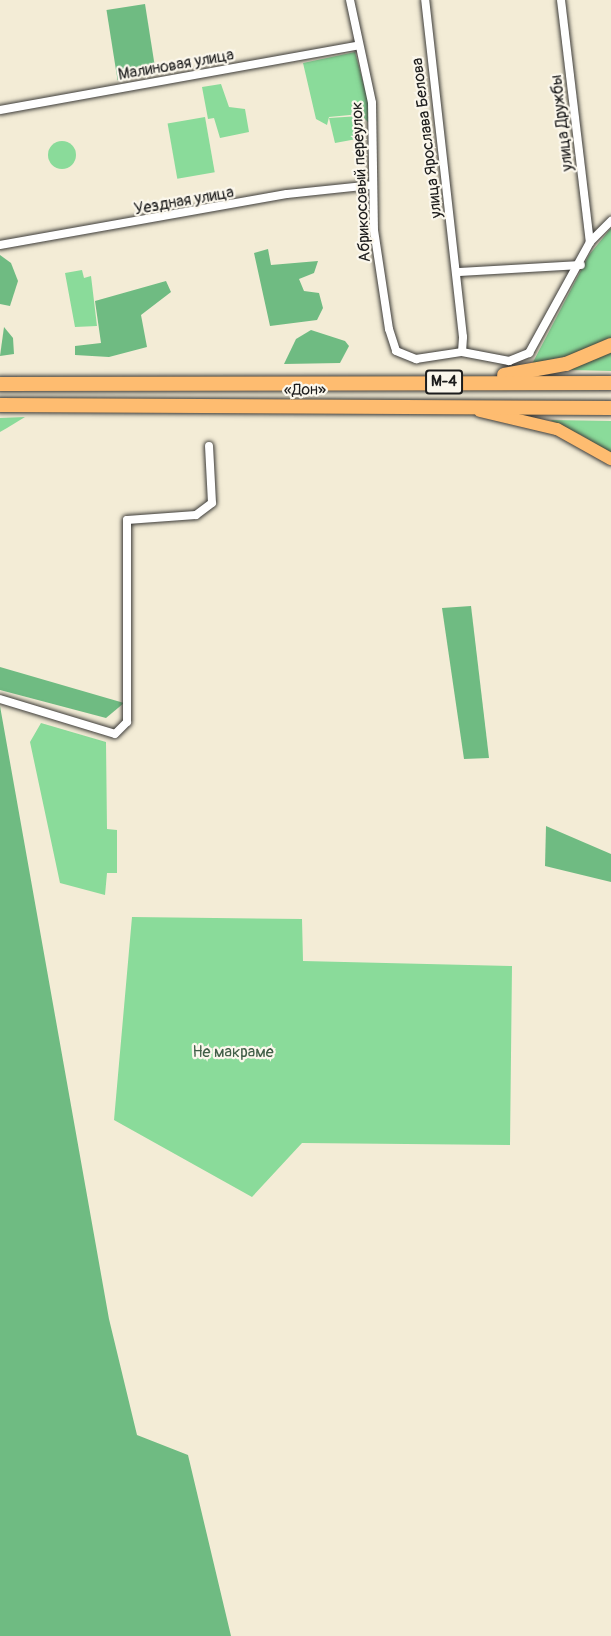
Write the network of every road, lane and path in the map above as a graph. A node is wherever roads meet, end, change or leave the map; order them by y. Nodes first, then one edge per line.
1 (350, 0) edge
2 (425, 0) edge
3 (561, 0) edge
4 (356, 46) junction
5 (0, 110) edge
6 (372, 185) junction
7 (611, 221) edge
8 (590, 242) junction
9 (0, 245) edge
10 (581, 265) junction
11 (459, 272) junction
12 (611, 345) edge
13 (462, 352) junction
14 (473, 382) junction
15 (611, 383) edge
16 (0, 384) edge
17 (0, 405) edge
18 (462, 407) junction
19 (611, 408) edge
20 (208, 446) dead end
21 (611, 459) edge
22 (0, 699) edge

1 - 4 street, Абрикосовый переулок
2 - 11 street, улица Ярослава Белова
3 - 8 street, улица Дружбы
4 - 5 street, Малиновая улица
4 - 6 street, Абрикосовый переулок
6 - 9 street, Уездная улица
6 - 13 street, Абрикосовый переулок
7 - 8 street
8 - 10 street
10 - 11 street
10 - 13 street, Абрикосовый переулок
11 - 13 street, улица Ярослава Белова
12 - 14 highway
14 - 15 highway, «Дон» / М-4
14 - 16 highway, «Дон» / М-4
17 - 18 highway, «Дон» / М-4
18 - 19 highway, «Дон» / М-4
18 - 21 main road
20 - 22 street

